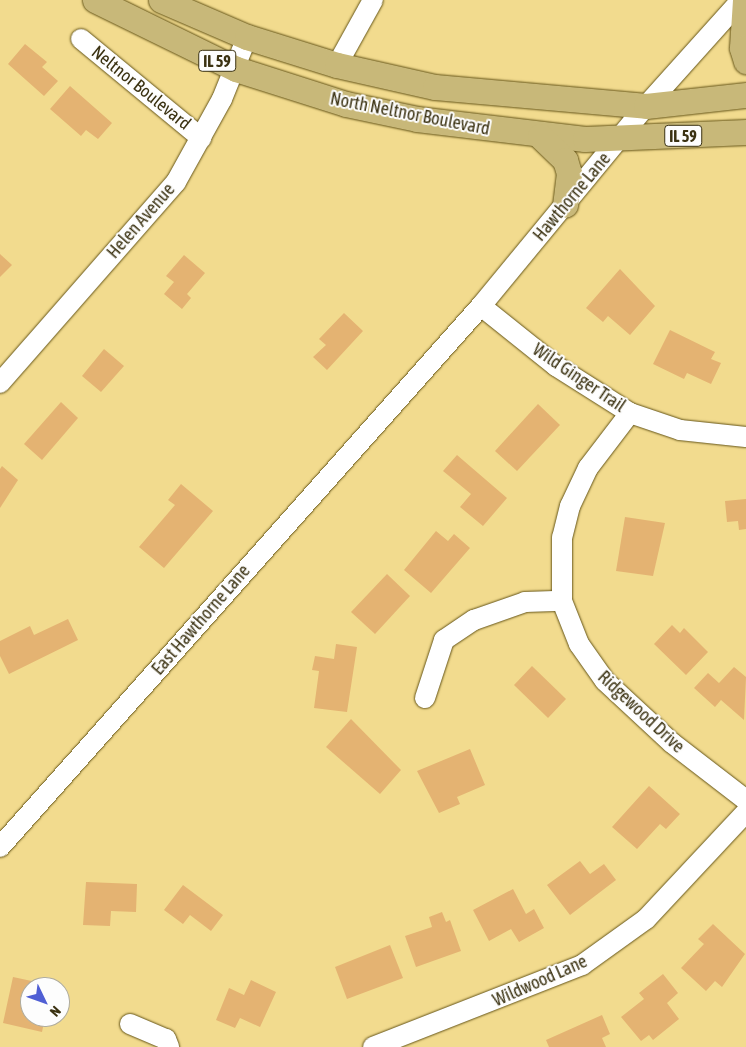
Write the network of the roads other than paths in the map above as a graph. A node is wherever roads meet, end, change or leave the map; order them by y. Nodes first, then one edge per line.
1 (95, 0) edge
2 (161, 0) edge
3 (372, 0) edge
4 (741, 0) edge
5 (745, 0) edge
6 (247, 37) junction
7 (81, 39) dead end
8 (746, 62) edge
9 (337, 65) junction
10 (236, 69) junction
11 (746, 96) edge
12 (646, 106) junction
13 (746, 132) edge
14 (540, 136) junction
15 (201, 138) junction
16 (620, 140) junction
17 (565, 206) junction
18 (481, 306) junction
19 (0, 383) edge
20 (401, 393) joint
21 (630, 413) junction
22 (746, 437) edge
23 (562, 601) junction
24 (425, 698) dead end
25 (746, 800) edge
26 (746, 812) edge
27 (0, 847) edge
28 (130, 1024) dead end
29 (169, 1047) edge
30 (373, 1047) edge

1 - 10 main road, North Neltnor Boulevard / IL 59
2 - 6 main road, North Neltnor Boulevard / IL 59
3 - 9 street
4 - 12 street, Hawthorne Lane
5 - 8 main road
6 - 9 main road, North Neltnor Boulevard / IL 59
6 - 10 street, Helen Avenue
7 - 15 street, Neltnor Boulevard
9 - 12 main road, North Neltnor Boulevard / IL 59
10 - 14 main road, North Neltnor Boulevard / IL 59
10 - 15 street, Helen Avenue
11 - 12 main road, North Neltnor Boulevard / IL 59
12 - 16 street, Hawthorne Lane
13 - 16 main road, North Neltnor Boulevard / IL 59
14 - 16 main road, North Neltnor Boulevard / IL 59
14 - 17 main road
15 - 19 street, Helen Avenue
16 - 17 street, Hawthorne Lane
17 - 18 street, Hawthorne Lane
18 - 20 street, Hawthorne Lane
18 - 21 street, Wild Ginger Trail
20 - 27 street, East Hawthorne Lane
21 - 22 street, Wild Ginger Trail
21 - 23 street, Ridgewood Drive
23 - 24 street
23 - 25 street, Ridgewood Drive
26 - 30 street, Wildwood Lane
28 - 29 street

